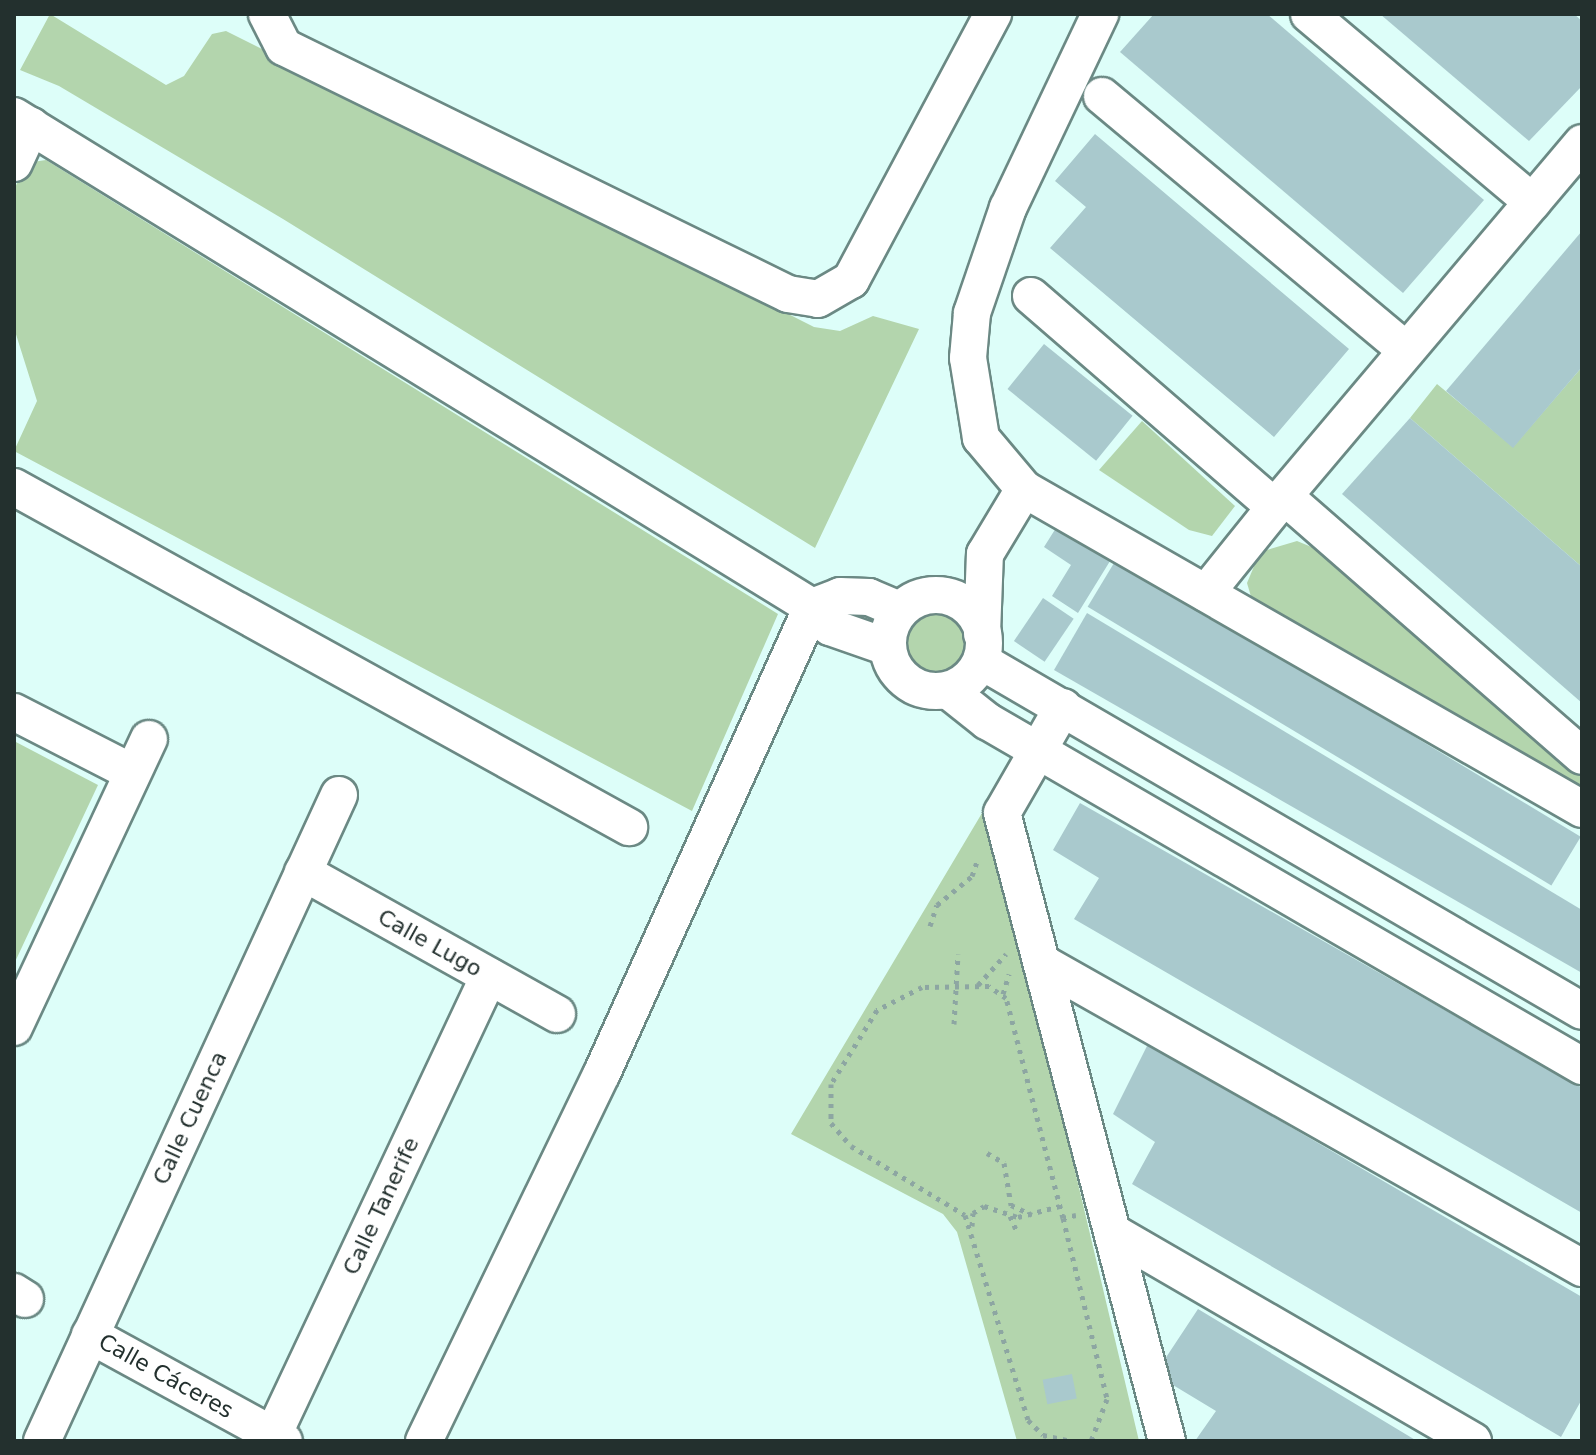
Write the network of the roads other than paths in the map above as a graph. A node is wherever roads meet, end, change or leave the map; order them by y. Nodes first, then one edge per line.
1 (267, 14) edge
2 (993, 14) edge
3 (1100, 14) edge
4 (1309, 14) edge
5 (1102, 96) dead end
6 (23, 121) edge
7 (1582, 143) edge
8 (14, 163) edge
9 (1532, 202) junction
10 (1031, 296) dead end
11 (1406, 350) junction
12 (14, 487) edge
13 (1024, 489) junction
14 (1279, 501) junction
15 (1206, 593) junction
16 (812, 607) junction
17 (900, 610) junction
18 (887, 647) junction
19 (982, 648) junction
20 (948, 690) junction
21 (1063, 707) junction
22 (14, 712) edge
23 (149, 739) dead end
24 (1037, 751) junction
25 (1582, 756) edge
26 (131, 772) junction
27 (339, 795) dead end
28 (1582, 809) edge
29 (629, 827) dead end
30 (303, 872) junction
31 (1044, 964) junction
32 (489, 976) junction
33 (1582, 1011) edge
34 (557, 1014) dead end
35 (14, 1027) edge
36 (1582, 1066) edge
37 (1110, 1221) junction
38 (1582, 1268) edge
39 (90, 1335) junction
40 (278, 1438) edge
41 (42, 1441) edge
42 (424, 1441) edge
43 (1167, 1441) edge
44 (1473, 1441) edge

1 - 2 street
3 - 13 street
4 - 9 street
5 - 11 street
6 - 8 street
6 - 16 street
7 - 9 street
9 - 11 street
10 - 14 street
11 - 14 street
12 - 29 street
13 - 15 street
13 - 19 street
14 - 15 street
14 - 25 street
15 - 28 street
16 - 17 street
16 - 18 street
16 - 42 street
17 - 18 street
17 - 19 street
18 - 20 street
19 - 20 street
19 - 21 street
20 - 24 street
21 - 24 street
21 - 33 street
22 - 26 street
23 - 26 street
24 - 31 street
24 - 36 street
26 - 35 street
27 - 30 street, Calle Cuenca
30 - 32 street, Calle Lugo
30 - 39 street, Calle Cuenca
31 - 37 street
31 - 38 street
32 - 34 street, Calle Lugo
32 - 40 street, Calle Tanerife
37 - 43 street
37 - 44 street
39 - 40 street, Calle Cáceres
39 - 41 street, Calle Cuenca

